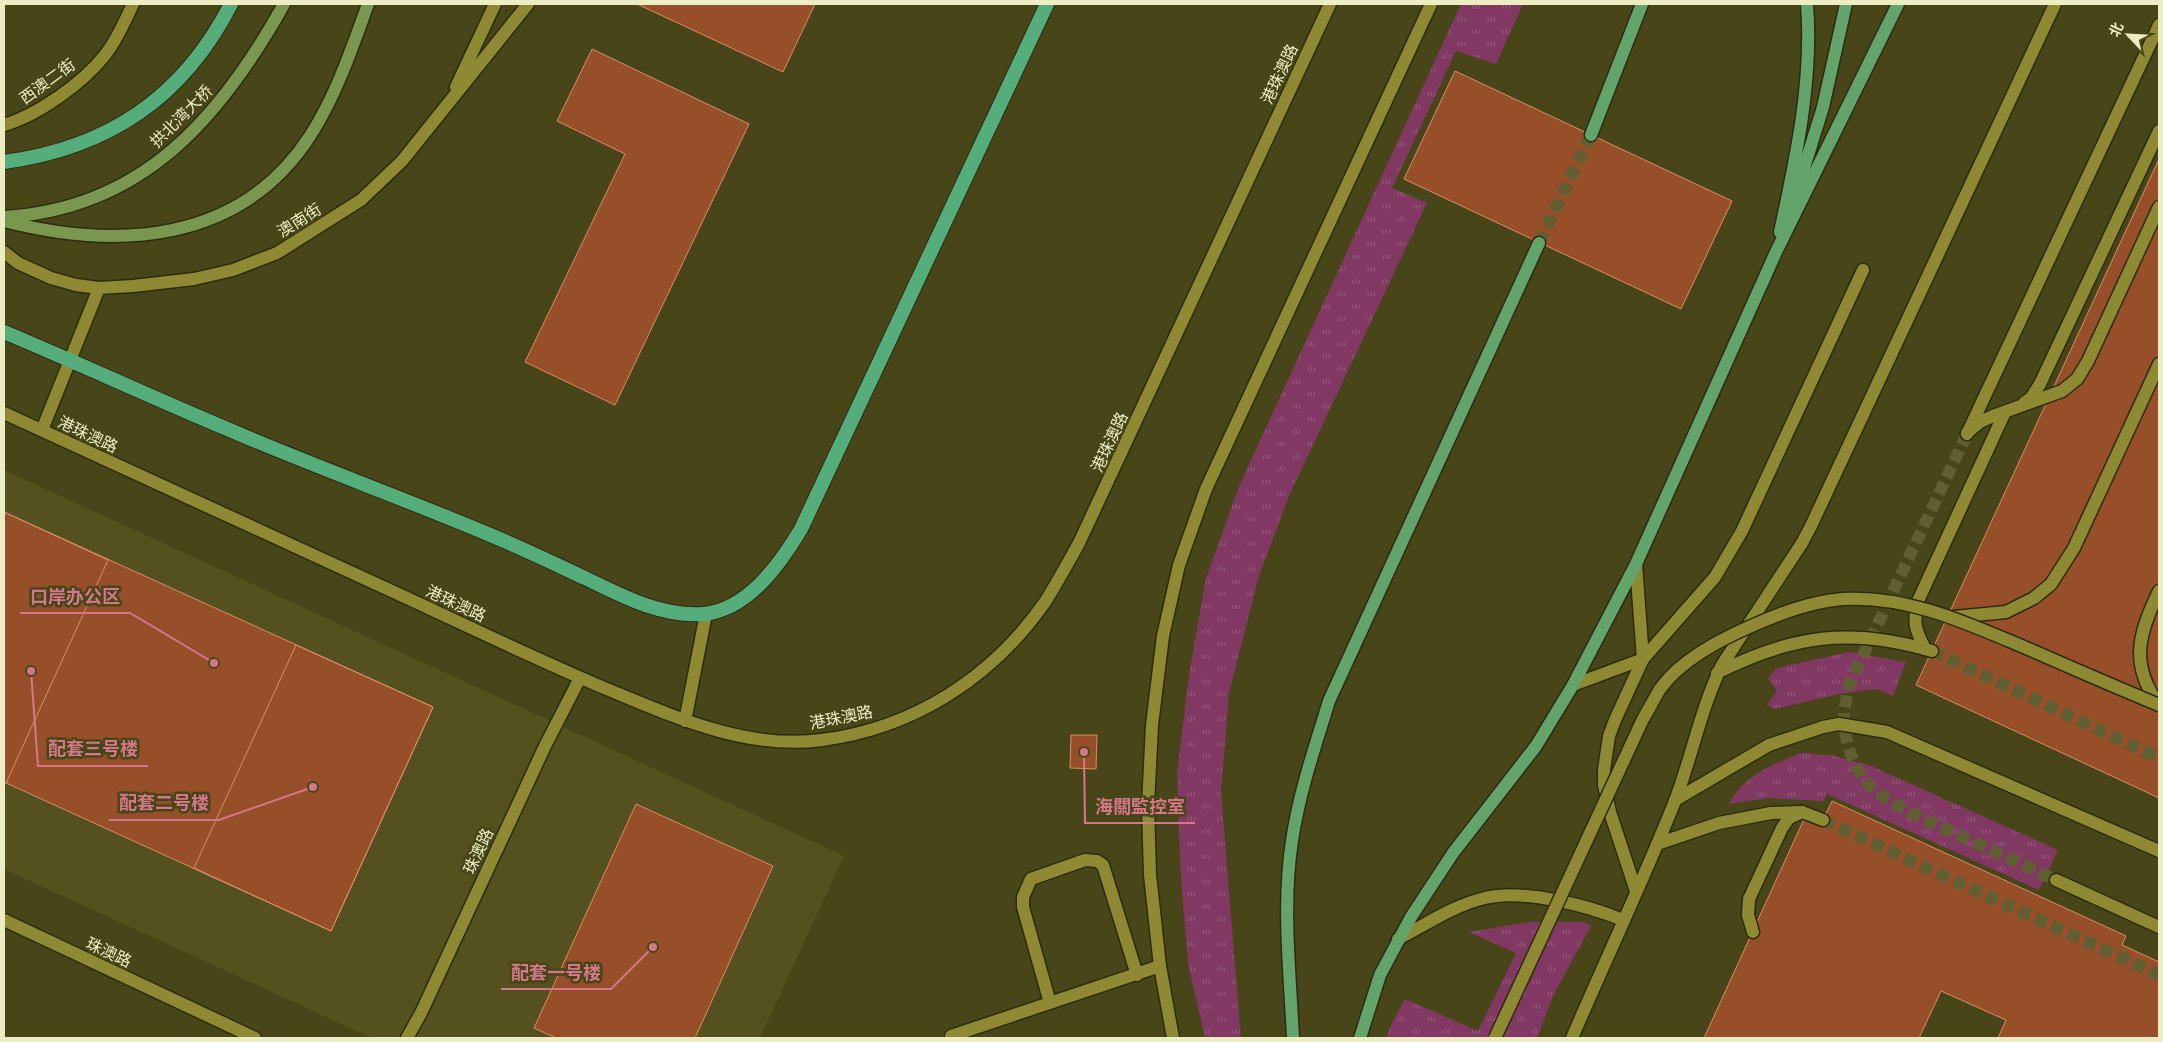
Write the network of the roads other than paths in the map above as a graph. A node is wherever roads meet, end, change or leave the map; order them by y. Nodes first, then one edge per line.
1 (133, 4) edge
2 (231, 4) edge
3 (284, 4) edge
4 (368, 4) edge
5 (494, 4) edge
6 (528, 4) edge
7 (1047, 4) edge
8 (1330, 4) edge
9 (1432, 4) edge
10 (1642, 4) edge
11 (1807, 4) edge
12 (1846, 4) edge
13 (1898, 4) edge
14 (2055, 4) edge
15 (2159, 26) edge
16 (447, 105) junction
17 (4, 125) edge
18 (2159, 130) edge
19 (1591, 135) tunnel mouth
20 (4, 162) edge
21 (2159, 207) edge
22 (4, 219) edge
23 (1539, 243) tunnel mouth
24 (4, 252) edge
25 (1776, 252) junction
26 (1862, 270) dead end
27 (99, 288) junction
28 (4, 332) edge
29 (70, 360) junction
30 (2159, 364) edge
31 (2018, 407) junction
32 (2005, 412) junction
33 (4, 413) edge
34 (42, 430) junction
35 (1636, 564) junction
36 (2159, 591) edge
37 (706, 614) junction
38 (1954, 617) junction
39 (1643, 660) junction
40 (1718, 673) junction
41 (580, 678) junction
42 (1573, 686) junction
43 (2159, 705) edge
44 (685, 721) junction
45 (1675, 800) junction
46 (1802, 812) junction
47 (1823, 820) tunnel mouth
48 (1657, 844) junction
49 (2159, 851) edge
50 (2056, 880) tunnel mouth
51 (1636, 891) junction
52 (4, 920) edge
53 (1623, 920) junction
54 (2159, 927) edge
55 (1754, 932) dead end
56 (1398, 939) junction
57 (1160, 966) junction
58 (1137, 975) junction
59 (1050, 1003) junction
60 (951, 1036) dead end
61 (255, 1038) edge
62 (407, 1038) edge
63 (1173, 1038) edge
64 (1293, 1038) edge
65 (1360, 1038) edge
66 (1496, 1038) edge
67 (1572, 1038) edge

1 - 17 street, 西澳二街
2 - 20 highway
3 - 22 main road, 拱北湾大桥
4 - 22 main road
5 - 16 street
6 - 16 street, 澳南街
7 - 37 highway
8 - 44 street, 港珠澳路
9 - 57 street
10 - 19 main road
11 - 25 main road
12 - 25 main road
13 - 25 main road
14 - 40 street
15 - 32 street
16 - 27 street, 澳南街
18 - 31 street
21 - 31 street
23 - 64 main road
24 - 27 street, 澳南街
25 - 35 main road
26 - 39 street
27 - 29 street
28 - 29 highway
29 - 34 street
29 - 37 highway
30 - 38 street
31 - 32 street
32 - 40 street
33 - 34 street, 港珠澳路
34 - 41 street, 港珠澳路
35 - 39 street
35 - 42 main road
36 - 43 street
37 - 44 street
38 - 43 street, bridge
38 - 66 street, bridge
39 - 42 street
39 - 51 street
40 - 45 street
41 - 44 street, 港珠澳路
41 - 62 street, 珠澳路
42 - 56 main road
45 - 48 street
45 - 49 street
46 - 47 street
46 - 48 street
46 - 55 street
48 - 51 street
50 - 54 street
51 - 53 street
52 - 61 street, 珠澳路
53 - 56 street
53 - 67 street
56 - 65 main road
57 - 58 street
57 - 63 street
58 - 59 street
58 - 59 street
59 - 60 street

